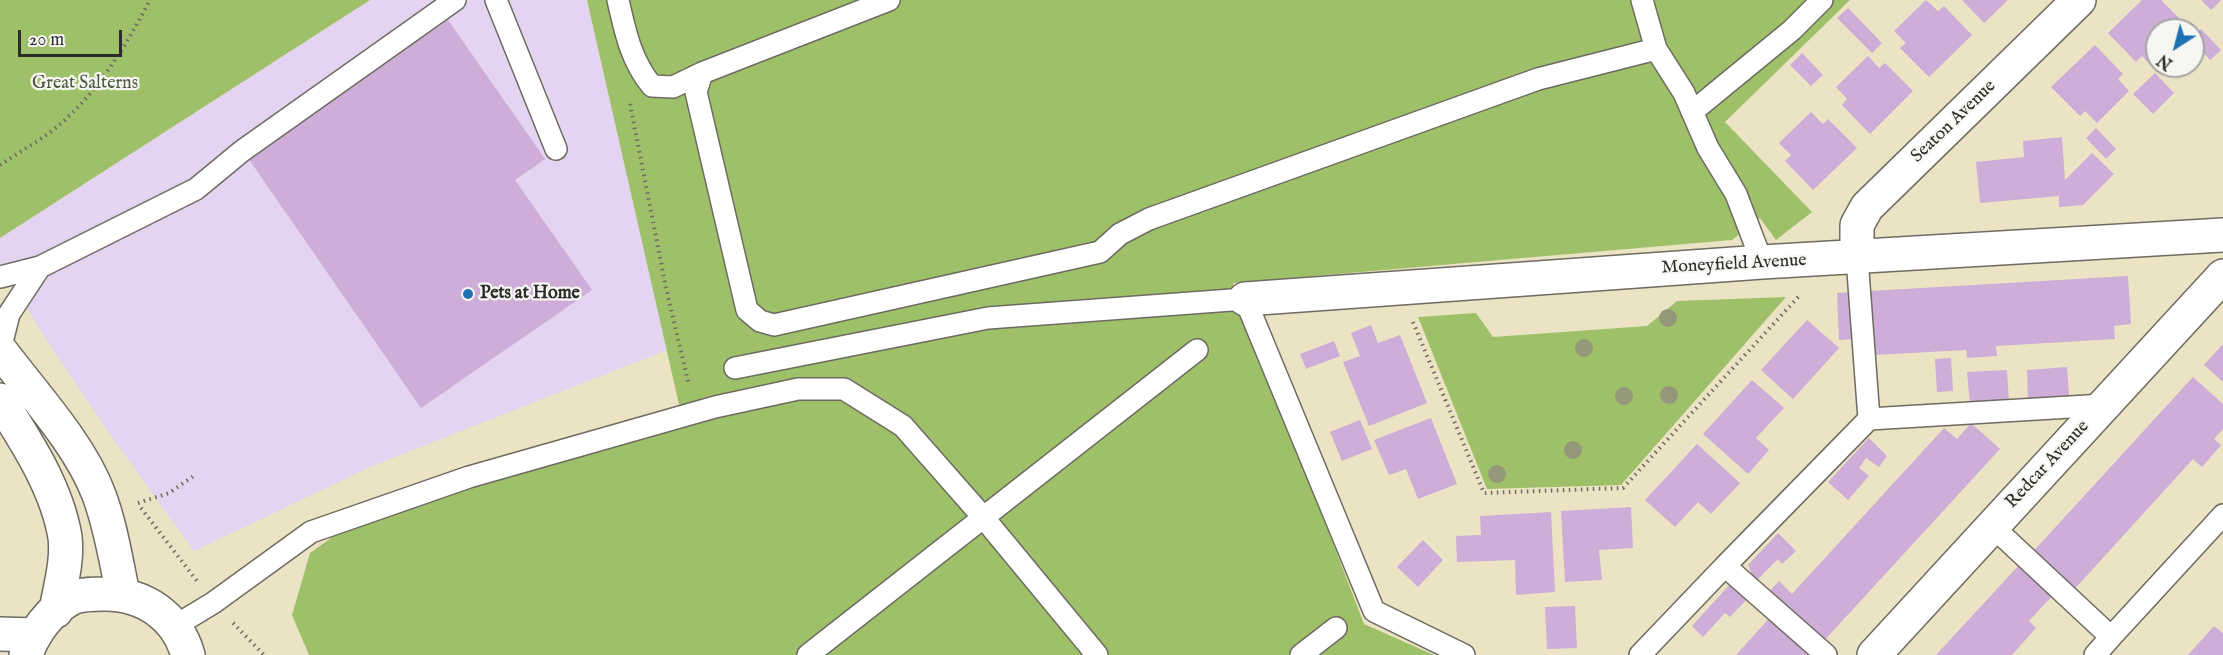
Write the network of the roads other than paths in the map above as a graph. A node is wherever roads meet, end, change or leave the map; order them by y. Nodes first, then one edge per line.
1 (455, 0) edge
2 (496, 0) edge
3 (618, 0) edge
4 (889, 0) edge
5 (1642, 0) edge
6 (1822, 0) edge
7 (2079, 0) edge
8 (1656, 49) junction
9 (702, 73) junction
10 (1692, 112) junction
11 (556, 149) dead end
12 (2223, 235) edge
13 (1857, 258) junction
14 (1762, 262) junction
15 (40, 267) junction
16 (2223, 276) edge
17 (0, 277) edge
18 (1245, 299) junction
19 (0, 350) edge
20 (1197, 350) dead end
21 (735, 368) dead end
22 (0, 400) edge
23 (2104, 405) junction
24 (1869, 419) junction
25 (2223, 515) edge
26 (983, 517) junction
27 (1992, 526) junction
28 (1725, 566) junction
29 (123, 594) junction
30 (56, 611) junction
31 (175, 626) junction
32 (1336, 628) dead end
33 (0, 634) edge
34 (2111, 637) junction
35 (30, 645) edge
36 (188, 655) edge
37 (808, 655) edge
38 (1096, 655) edge
39 (1301, 655) edge
40 (1464, 655) edge
41 (1640, 655) edge
42 (1826, 655) edge
43 (1874, 655) edge
44 (2095, 655) edge

1 - 15 lane
2 - 11 lane
3 - 9 lane
4 - 9 lane
5 - 8 lane
6 - 10 lane
7 - 13 street, Seaton Avenue
8 - 9 lane
8 - 10 lane
10 - 14 lane
12 - 13 street, Moneyfield Avenue
13 - 14 street, Moneyfield Avenue
13 - 24 lane
14 - 18 street, Moneyfield Avenue
15 - 17 lane
15 - 19 lane
16 - 23 street, Redcar Avenue
18 - 21 lane
18 - 40 lane
19 - 29 street
20 - 26 lane
22 - 30 street
23 - 24 lane
23 - 27 street, Redcar Avenue
24 - 28 lane
25 - 34 lane
26 - 31 lane
26 - 37 lane
26 - 38 lane
27 - 34 lane
27 - 43 street, Redcar Avenue
28 - 41 lane
28 - 42 lane
29 - 30 street
29 - 31 street
30 - 35 street
31 - 36 street
32 - 39 lane
33 - 35 street
34 - 44 lane

